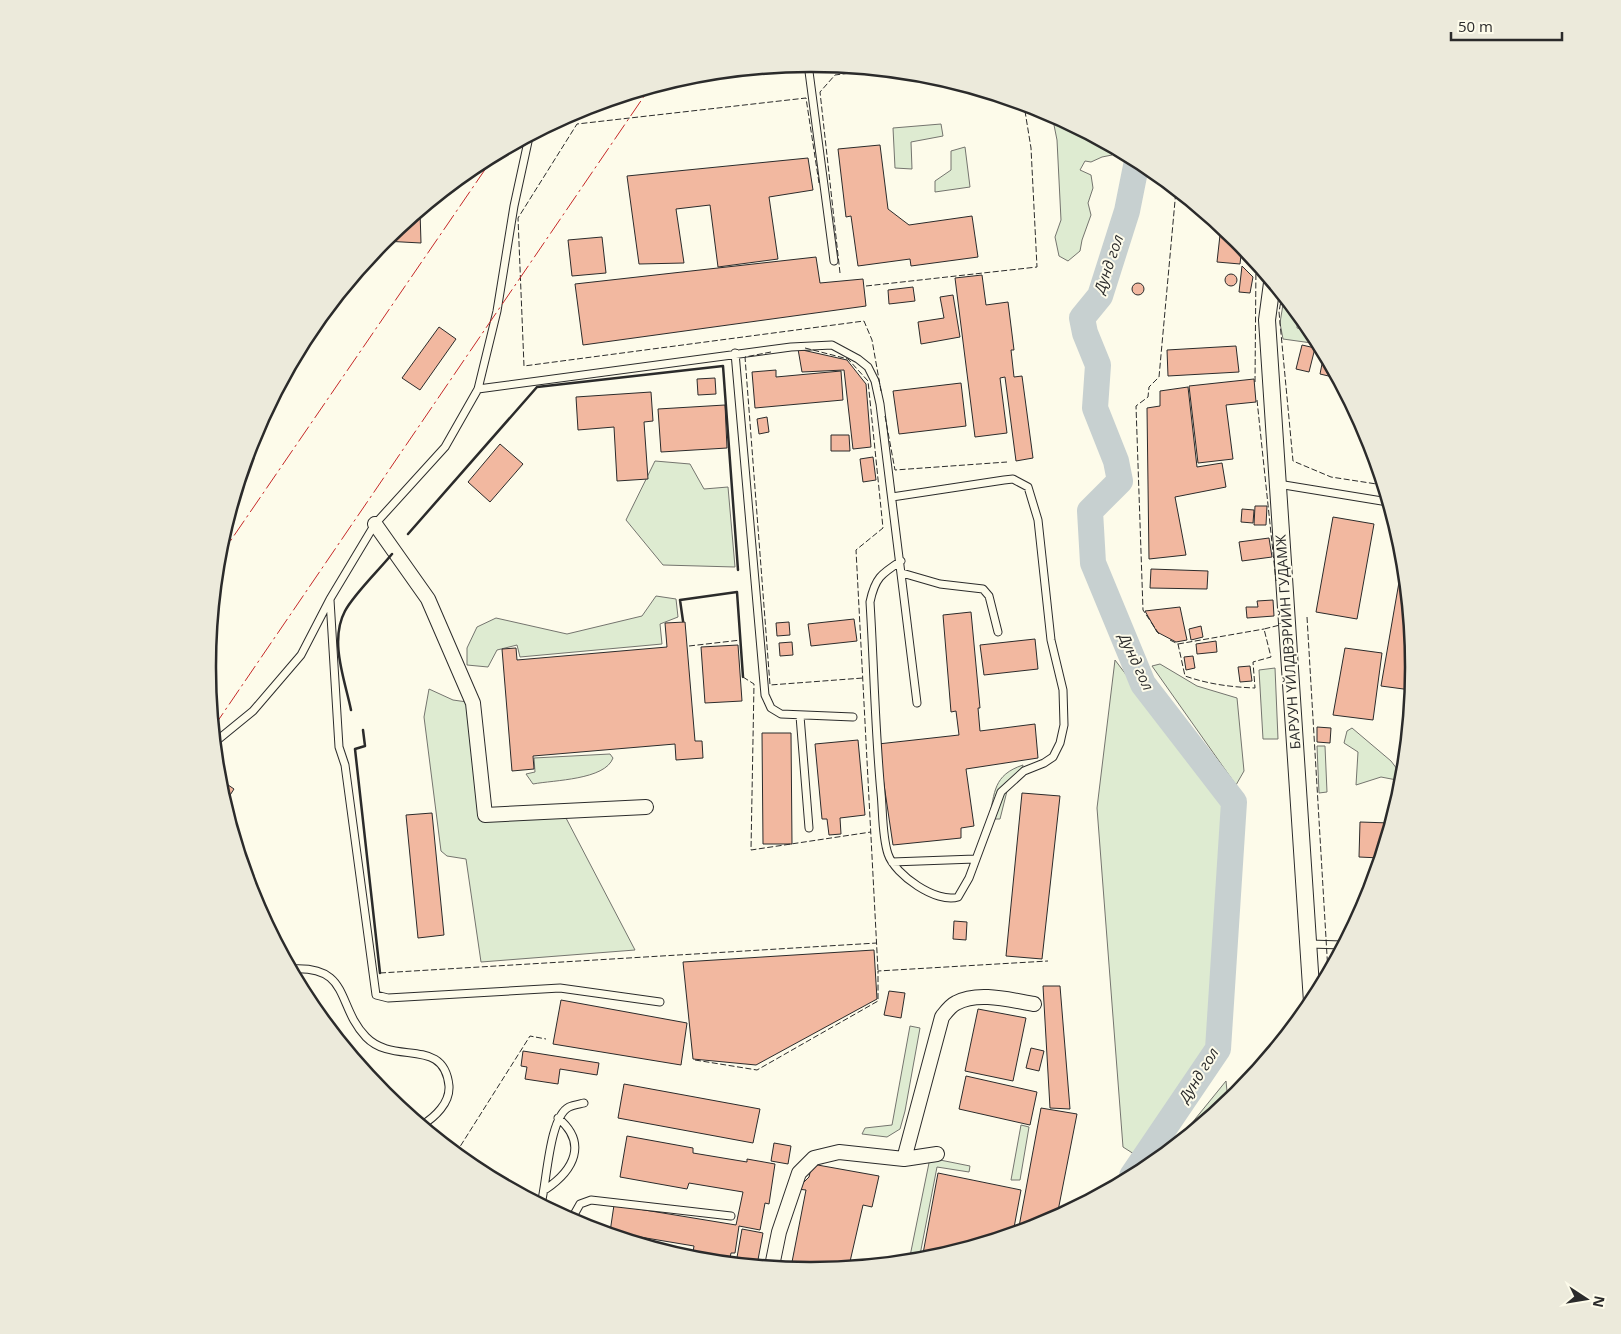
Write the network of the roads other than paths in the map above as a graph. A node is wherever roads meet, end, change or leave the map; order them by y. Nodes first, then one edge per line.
1 (809, 72) edge
2 (527, 145) edge
3 (834, 261) dead end
4 (1271, 292) edge
5 (735, 353) junction
6 (478, 389) junction
7 (1278, 484) junction
8 (892, 496) junction
9 (1381, 501) edge
10 (375, 524) junction
11 (901, 561) junction
12 (902, 573) junction
13 (330, 599) junction
14 (998, 632) dead end
15 (918, 703) dead end
16 (800, 716) junction
17 (853, 716) dead end
18 (220, 738) edge
19 (646, 807) dead end
20 (808, 828) dead end
21 (975, 859) junction
22 (892, 862) junction
23 (1309, 944) junction
24 (1336, 945) edge
25 (299, 969) edge
26 (1311, 987) edge
27 (660, 1002) dead end
28 (1034, 1004) dead end
29 (584, 1103) dead end
30 (558, 1118) junction
31 (427, 1121) edge
32 (936, 1154) dead end
33 (904, 1159) junction
34 (546, 1189) junction
35 (543, 1198) edge
36 (575, 1212) edge
37 (731, 1216) dead end
38 (773, 1260) edge

1 - 3 lane
2 - 6 lane
4 - 7 street, БАРУУН ҮЙЛДВЭРИЙН ГУДАМЖ
5 - 6 lane
5 - 8 lane
5 - 16 lane
6 - 10 lane
7 - 9 lane
7 - 23 street, БАРУУН ҮЙЛДВЭРИЙН ГУДАМЖ
8 - 11 lane
8 - 21 lane
10 - 13 lane
10 - 19 street
11 - 12 lane
11 - 22 lane
12 - 14 lane
12 - 15 lane
13 - 18 lane
13 - 27 lane
16 - 17 lane
16 - 20 lane
21 - 22 lane
21 - 22 lane
23 - 24 lane
23 - 26 street, БАРУУН ҮЙЛДВЭРИЙН ГУДАМЖ
25 - 31 lane
28 - 33 street
29 - 30 lane
30 - 34 lane
30 - 34 lane
32 - 33 street
33 - 38 street
34 - 35 lane
36 - 37 lane

